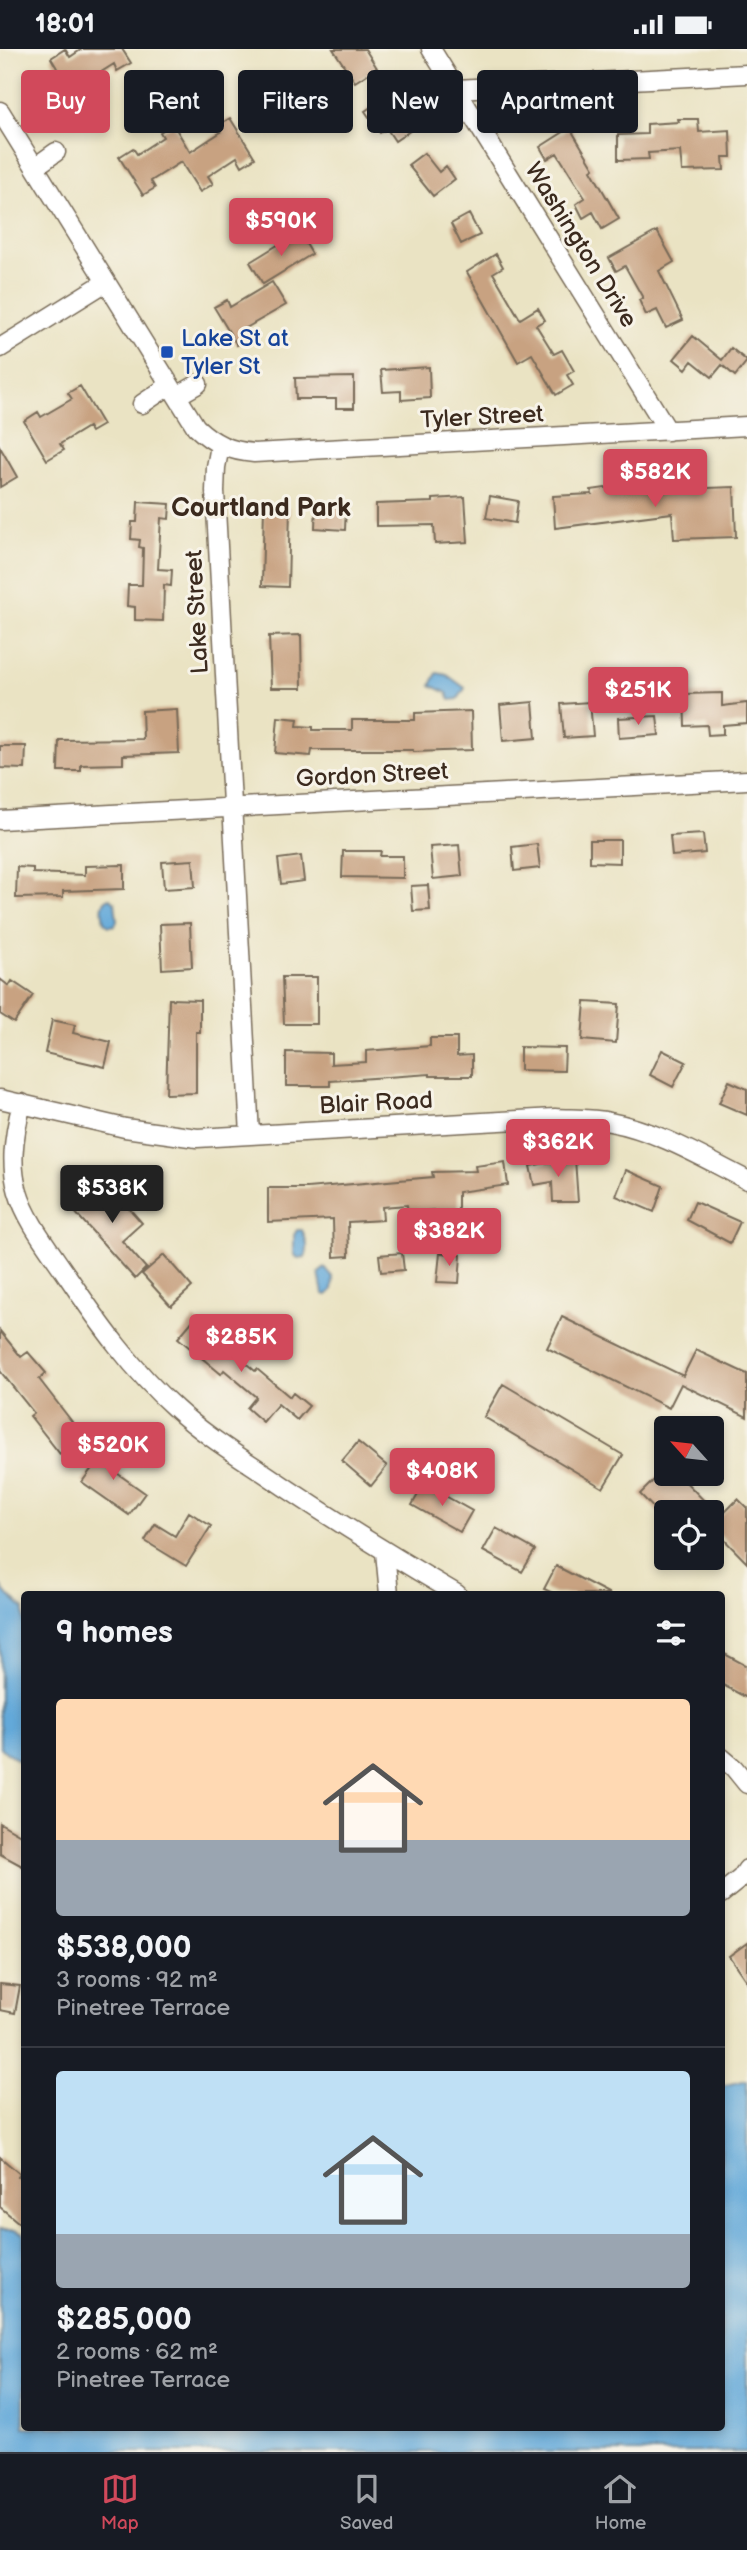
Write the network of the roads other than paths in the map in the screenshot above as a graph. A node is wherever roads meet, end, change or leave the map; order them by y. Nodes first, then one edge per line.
1 (431, 49) edge
2 (444, 70) edge
3 (747, 74) edge
4 (463, 89) edge
5 (463, 100) edge
6 (0, 111) edge
7 (8, 140) edge
8 (56, 152) dead end
9 (35, 167) junction
10 (106, 282) junction
11 (0, 348) edge
12 (198, 384) dead end
13 (174, 391) junction
14 (142, 404) dead end
15 (747, 426) edge
16 (668, 431) junction
17 (220, 446) junction
18 (747, 780) edge
19 (232, 808) junction
20 (0, 820) edge
21 (0, 1099) edge
22 (22, 1103) junction
23 (250, 1135) junction
24 (747, 1180) edge
25 (385, 1552) junction
26 (389, 1591) edge
27 (452, 1591) edge
28 (725, 1761) edge
29 (747, 1784) edge
30 (747, 1868) edge
31 (725, 1891) edge

1 - 2 street, Washington Drive
3 - 4 street
5 - 16 street, Washington Drive
6 - 7 street
7 - 9 street
8 - 9 street
9 - 10 street
10 - 11 street
10 - 13 street
12 - 13 street
13 - 14 street
13 - 17 street
15 - 16 street, Tyler Street
16 - 17 street, Tyler Street
17 - 19 street, Lake Street
18 - 19 street, Gordon Street
19 - 20 street, Gordon Street
19 - 23 street, Lake Street
21 - 22 street, Blair Road
22 - 23 street, Blair Road
22 - 25 street
23 - 24 street, Blair Road
25 - 26 street
25 - 27 street
28 - 29 street
30 - 31 street

